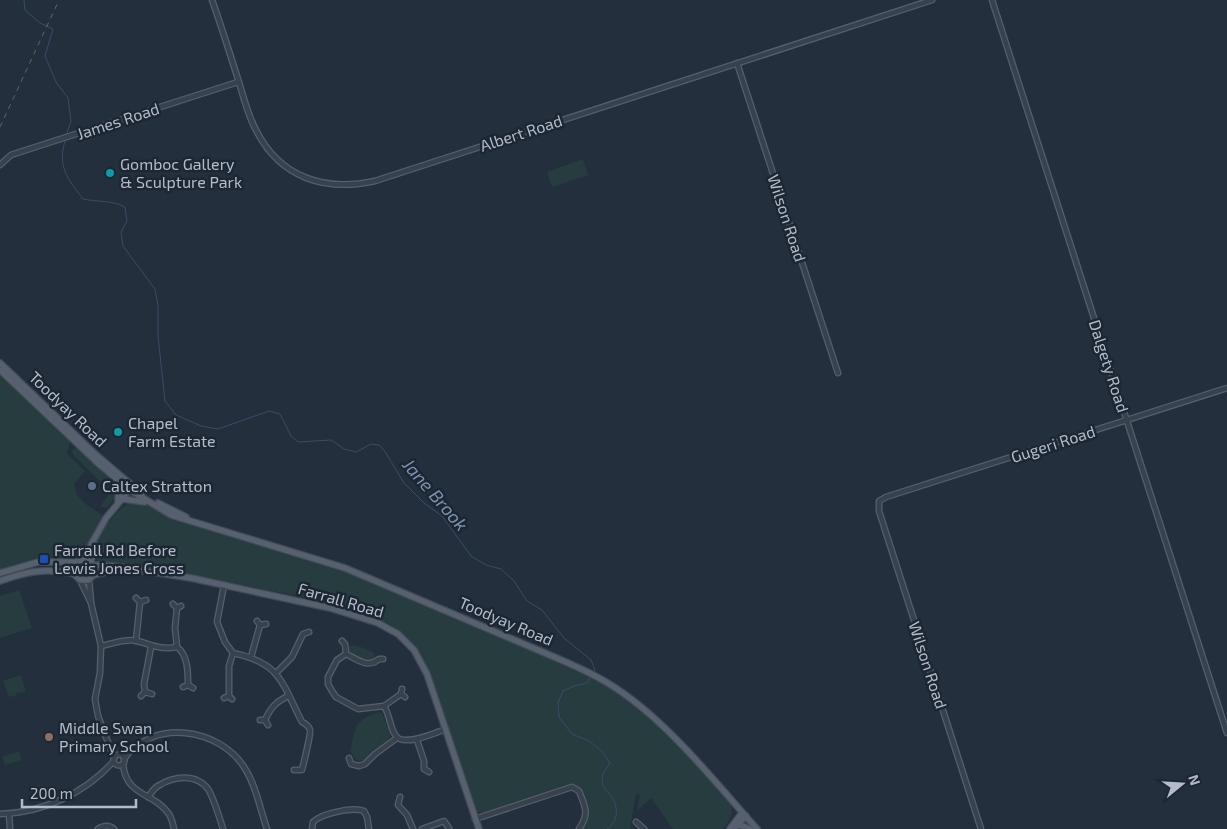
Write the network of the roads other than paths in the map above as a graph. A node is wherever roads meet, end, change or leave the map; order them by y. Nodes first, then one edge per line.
1 (212, 0) edge
2 (932, 0) edge
3 (992, 0) edge
4 (737, 63) junction
5 (238, 82) junction
6 (0, 165) edge
7 (0, 363) edge
8 (0, 370) edge
9 (838, 373) dead end
10 (1227, 388) edge
11 (1127, 420) junction
12 (119, 481) junction
13 (130, 487) junction
14 (120, 500) junction
15 (879, 501) joint
16 (150, 503) junction
17 (194, 522) junction
18 (94, 541) junction
19 (83, 559) junction
20 (76, 562) junction
21 (92, 564) junction
22 (123, 568) junction
23 (0, 572) edge
24 (74, 574) junction
25 (91, 577) junction
26 (80, 580) junction
27 (0, 581) edge
28 (224, 585) junction
29 (146, 600) dead end
30 (90, 603) junction
31 (177, 606) dead end
32 (266, 624) dead end
33 (299, 629) dead end
34 (309, 632) dead end
35 (303, 634) junction
36 (136, 641) junction
37 (346, 642) dead end
38 (101, 646) junction
39 (151, 647) junction
40 (177, 647) junction
41 (233, 653) junction
42 (346, 654) junction
43 (251, 657) junction
44 (380, 657) dead end
45 (276, 673) junction
46 (188, 686) dead end
47 (403, 693) dead end
48 (152, 694) dead end
49 (288, 696) junction
50 (224, 698) dead end
51 (384, 706) junction
52 (268, 725) dead end
53 (446, 730) junction
54 (1227, 733) edge
55 (397, 738) junction
56 (417, 740) junction
57 (349, 758) dead end
58 (118, 760) junction
59 (294, 770) dead end
60 (429, 772) dead end
61 (400, 796) dead end
62 (148, 797) junction
63 (0, 814) edge
64 (9, 814) junction
65 (744, 815) junction
66 (475, 819) junction
67 (636, 822) dead end
68 (733, 827) edge
69 (449, 828) edge
70 (10, 829) edge
71 (98, 829) edge
72 (114, 829) edge
73 (174, 829) edge
74 (223, 829) edge
75 (266, 829) edge
76 (312, 829) edge
77 (369, 829) edge
78 (413, 829) edge
79 (422, 829) edge
80 (478, 829) edge
81 (579, 829) edge
82 (644, 829) edge
83 (750, 829) edge
84 (757, 829) edge
85 (981, 829) edge

1 - 5 street, Albert Road
2 - 4 street, Albert Road
3 - 11 street, Dalgety Road
4 - 5 street, Albert Road
4 - 9 street, Wilson Road
5 - 6 street, James Road
7 - 13 main road, Toodyay Road
8 - 12 main road, Toodyay Road
10 - 11 street, Gugeri Road
11 - 15 street, Gugeri Road
11 - 54 street, Dalgety Road
12 - 13 main road, Toodyay Road
12 - 14 main road
13 - 14 main road
13 - 16 main road, Toodyay Road
13 - 17 main road, Toodyay Road
14 - 16 main road
14 - 18 main road
15 - 85 street, Wilson Road
16 - 17 main road, Toodyay Road
17 - 65 main road, Toodyay Road
18 - 19 main road
18 - 21 main road
19 - 20 main road
19 - 21 main road, Farrall Road
20 - 23 main road
20 - 24 main road
21 - 22 main road, Farrall Road
21 - 25 main road
22 - 25 main road, Farrall Road
22 - 28 main road, Farrall Road
24 - 26 main road
24 - 27 main road
25 - 26 main road, Farrall Road
25 - 30 street
26 - 30 street
28 - 41 street
28 - 53 main road, Farrall Road
29 - 36 street
30 - 38 street
31 - 40 street
32 - 43 street
33 - 35 street
34 - 35 street
35 - 45 street
36 - 38 street
36 - 39 street
37 - 42 street
38 - 58 street
39 - 40 street
39 - 48 street
40 - 46 street
41 - 43 street
41 - 50 street
42 - 44 street
42 - 51 street
43 - 45 street
45 - 49 street
47 - 51 street
49 - 52 street
49 - 59 street
51 - 55 street
53 - 56 street
53 - 66 main road, Farrall Road
55 - 56 street
55 - 57 street
56 - 60 street
58 - 62 street
58 - 64 street
58 - 75 street
61 - 78 street
62 - 73 street
62 - 74 street
63 - 64 street
64 - 70 street
65 - 68 main road
65 - 84 main road, Toodyay Road
66 - 80 main road, Farrall Road
66 - 81 street
67 - 82 street
68 - 83 main road
69 - 79 street
71 - 72 street
76 - 77 street

